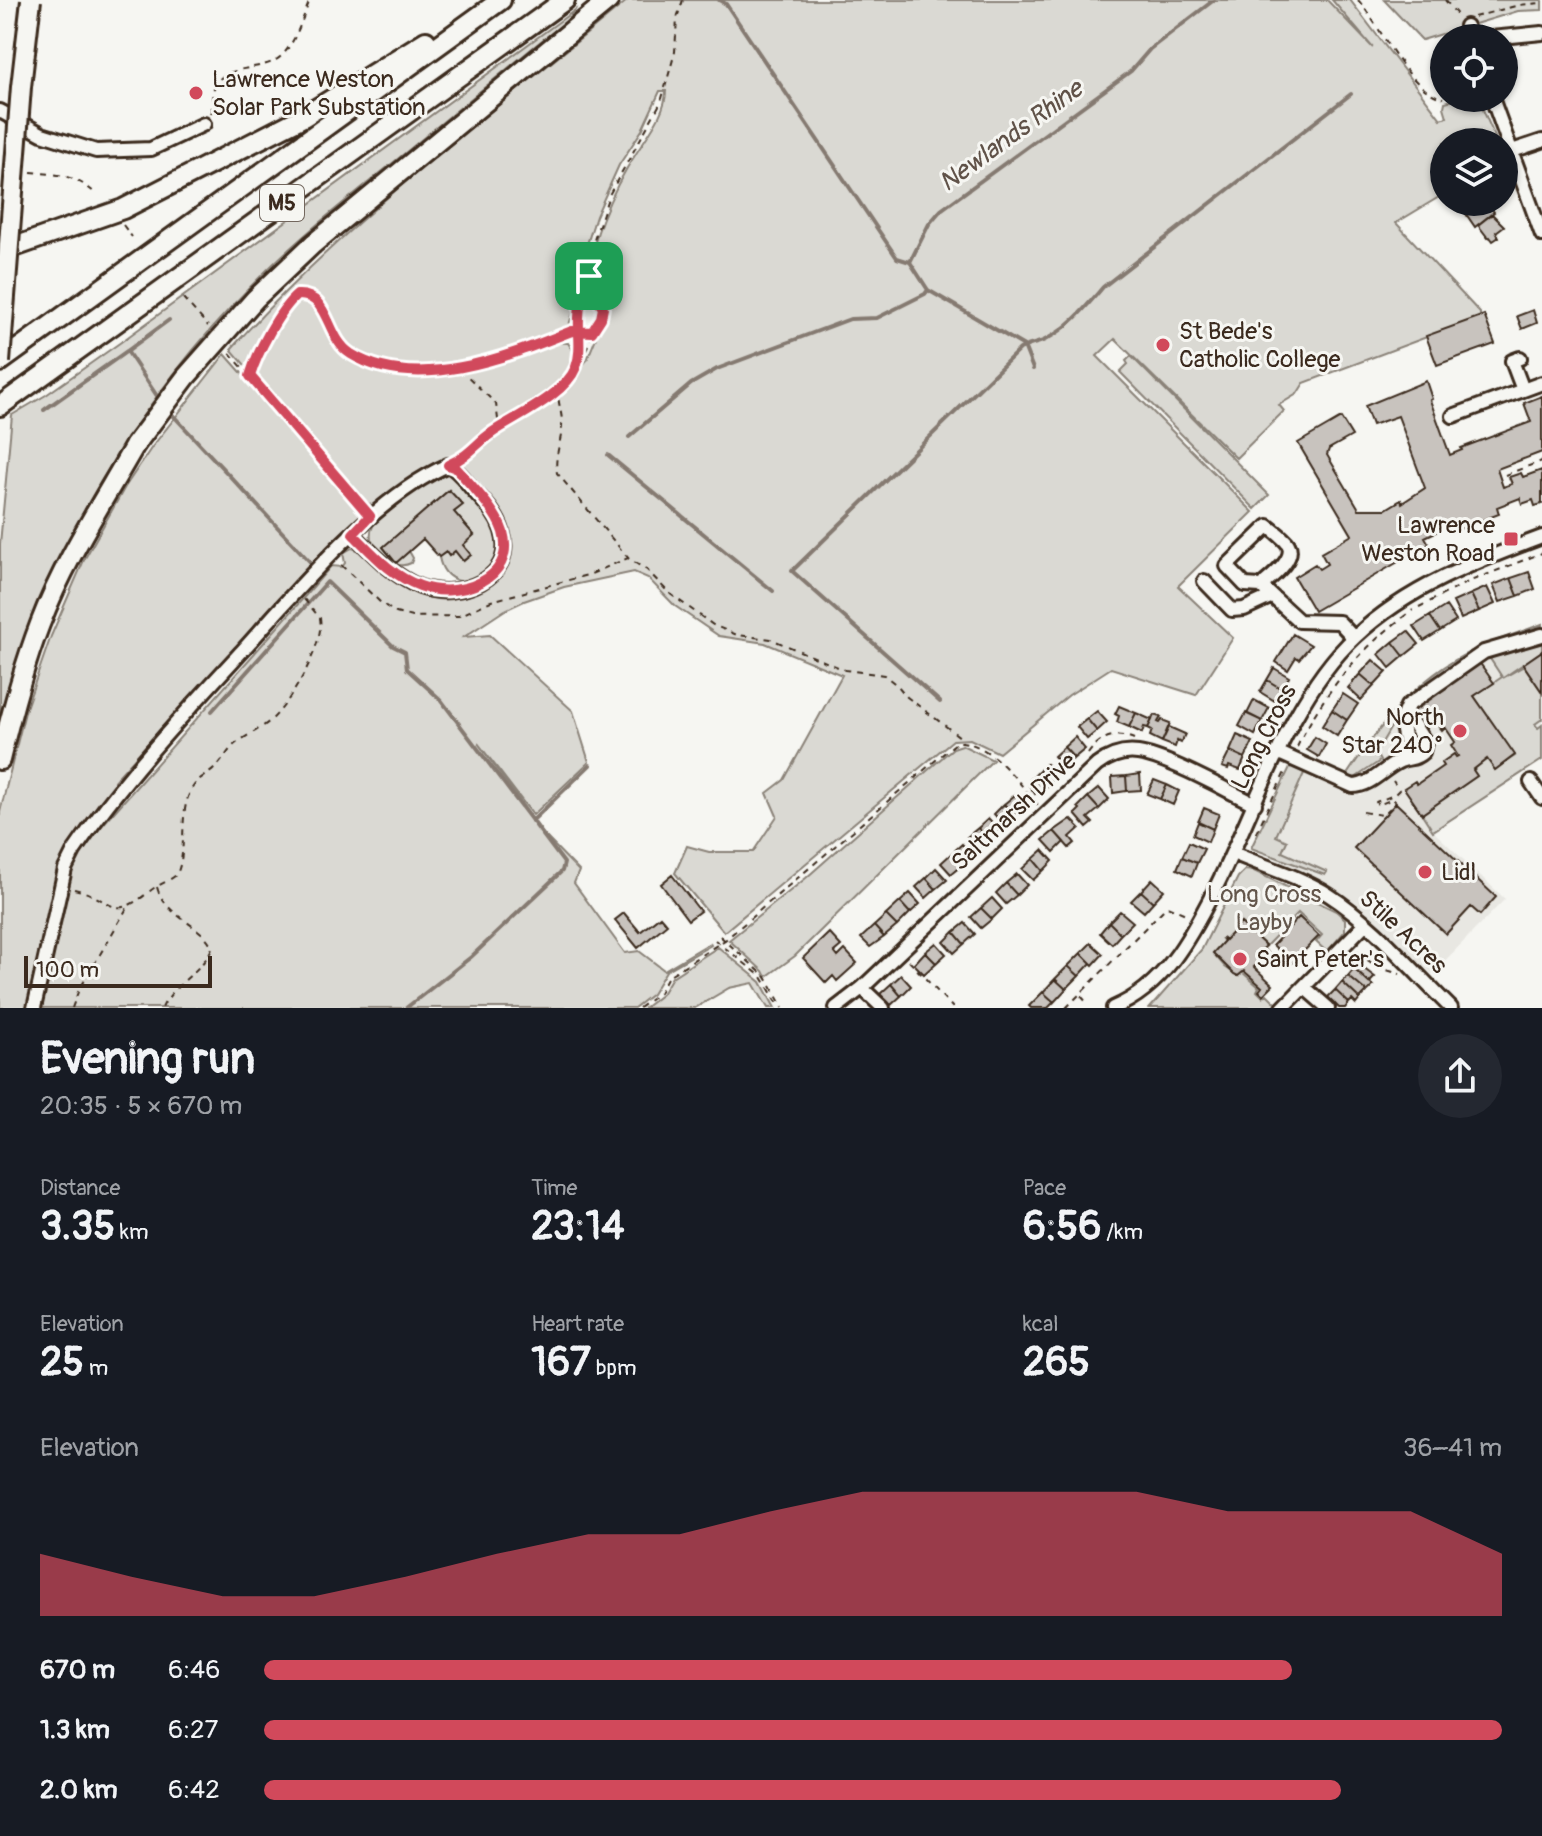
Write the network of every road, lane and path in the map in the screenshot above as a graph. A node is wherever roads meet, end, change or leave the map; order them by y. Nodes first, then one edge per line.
1 (31, 0) edge
2 (310, 0) edge
3 (492, 0) edge
4 (501, 0) edge
5 (565, 0) edge
6 (609, 0) edge
7 (683, 0) edge
8 (1358, 0) edge
9 (1445, 0) edge
10 (1542, 3) edge
11 (1467, 24) edge
12 (1471, 24) edge
13 (1542, 33) edge
14 (1518, 35) edge
15 (1430, 93) edge
16 (0, 111) edge
17 (204, 124) joint
18 (1542, 141) edge
19 (1518, 149) edge
20 (1518, 168) edge
21 (26, 172) dead end
22 (96, 194) dead end
23 (121, 223) dead end
24 (1542, 235) edge
25 (132, 237) dead end
26 (0, 252) edge
27 (589, 276) junction
28 (183, 298) dead end
29 (580, 330) junction
30 (212, 331) dead end
31 (592, 332) junction
32 (231, 353) dead end
33 (1520, 358) dead end
34 (0, 362) edge
35 (577, 365) junction
36 (459, 367) junction
37 (250, 376) junction
38 (1542, 383) edge
39 (558, 388) junction
40 (1523, 390) junction
41 (0, 406) edge
42 (1453, 416) dead end
43 (499, 428) junction
44 (1542, 461) edge
45 (448, 465) junction
46 (1505, 475) dead end
47 (370, 516) junction
48 (353, 534) junction
49 (1542, 537) edge
50 (1542, 553) edge
51 (1204, 581) dead end
52 (1261, 586) junction
53 (297, 592) junction
54 (1270, 597) junction
55 (1542, 635) edge
56 (1354, 638) junction
57 (1407, 706) junction
58 (1419, 734) junction
59 (1405, 737) junction
60 (962, 742) junction
61 (1285, 756) junction
62 (1402, 759) junction
63 (0, 760) edge
64 (1386, 770) junction
65 (1531, 782) dead end
66 (1542, 798) edge
67 (1255, 804) junction
68 (1363, 812) dead end
69 (1047, 814) junction
70 (1238, 855) junction
71 (157, 886) junction
72 (61, 887) junction
73 (128, 907) junction
74 (1190, 916) dead end
75 (1365, 924) junction
76 (720, 936) dead end
77 (715, 940) dead end
78 (725, 940) junction
79 (1347, 943) junction
80 (719, 944) junction
81 (900, 952) junction
82 (1417, 975) junction
83 (1304, 987) junction
84 (862, 988) junction
85 (1080, 994) junction
86 (1088, 1004) dead end
87 (1131, 1004) edge
88 (34, 1008) edge
89 (72, 1008) edge
90 (162, 1008) edge
91 (639, 1008) edge
92 (782, 1008) edge
93 (836, 1008) edge
94 (883, 1008) edge
95 (953, 1008) edge
96 (1066, 1008) edge
97 (1113, 1008) edge
98 (1283, 1008) edge
99 (1328, 1008) edge
100 (1451, 1008) edge

1 - 34 highway, bridge
2 - 17 path
3 - 26 highway
4 - 34 highway, M5
5 - 41 highway, M5
6 - 63 highway, bridge
7 - 27 path
8 - 15 path
9 - 11 path
10 - 12 path
13 - 14 street
16 - 17 street
18 - 19 street
20 - 24 street
21 - 22 path
23 - 25 path
27 - 29 path
27 - 31 path
28 - 30 path
29 - 31 path
29 - 35 path
29 - 36 path
31 - 35 path
32 - 37 path
33 - 40 street
35 - 39 path
36 - 37 path
36 - 43 path
37 - 47 path
38 - 40 street
39 - 43 path
39 - 60 path
40 - 42 street
43 - 45 path
44 - 46 path
45 - 47 street
45 - 48 street
47 - 48 street
48 - 53 street
49 - 56 street, Long Cross
50 - 61 path
51 - 54 street
52 - 52 street
52 - 54 street
53 - 71 path
53 - 72 street
54 - 56 street
55 - 57 street
56 - 61 street, Long Cross
57 - 58 street
57 - 59 street
58 - 59 street
58 - 62 street
59 - 62 street
60 - 69 path
60 - 78 path
61 - 64 street
61 - 67 street, Long Cross
61 - 70 path
62 - 64 street
64 - 68 path
65 - 66 street
67 - 69 street, Saltmarsh Drive
67 - 70 street, Long Cross
69 - 81 street, Saltmarsh Drive
70 - 75 street, Stile Acres
70 - 87 street, Long Cross
71 - 73 path
71 - 90 path
72 - 73 path
72 - 88 street
73 - 89 path
74 - 85 path
75 - 79 street
75 - 82 street, Stile Acres
76 - 78 path
77 - 80 path
78 - 80 path
78 - 92 path
79 - 82 path
79 - 83 street
80 - 91 path
80 - 92 path
81 - 84 street, Saltmarsh Drive
81 - 95 path
82 - 100 street, Stile Acres
83 - 98 street
83 - 99 street
84 - 93 street, Saltmarsh Drive
84 - 94 street
85 - 86 path
85 - 96 path
87 - 97 street, Long Cross

